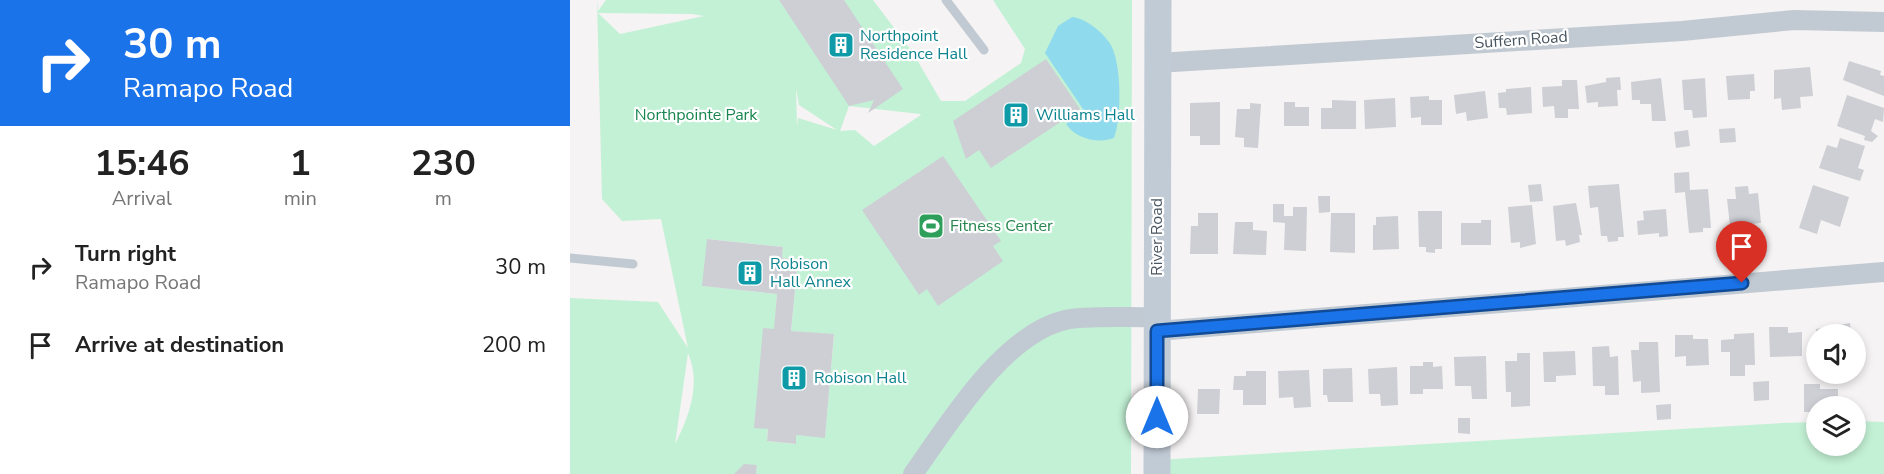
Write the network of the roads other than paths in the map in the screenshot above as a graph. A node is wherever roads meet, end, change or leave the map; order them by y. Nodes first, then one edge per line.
1 (946, 0) edge
2 (1158, 0) edge
3 (1884, 22) edge
4 (984, 50) dead end
5 (1157, 63) junction
6 (570, 258) edge
7 (633, 264) dead end
8 (1884, 272) edge
9 (1157, 324) junction
10 (913, 474) edge
11 (1157, 474) edge

1 - 4 lane
2 - 5 main road, River Road
3 - 5 street, Suffern Road
5 - 9 main road, River Road
6 - 7 lane
8 - 9 street
9 - 10 street
9 - 11 main road, River Road

